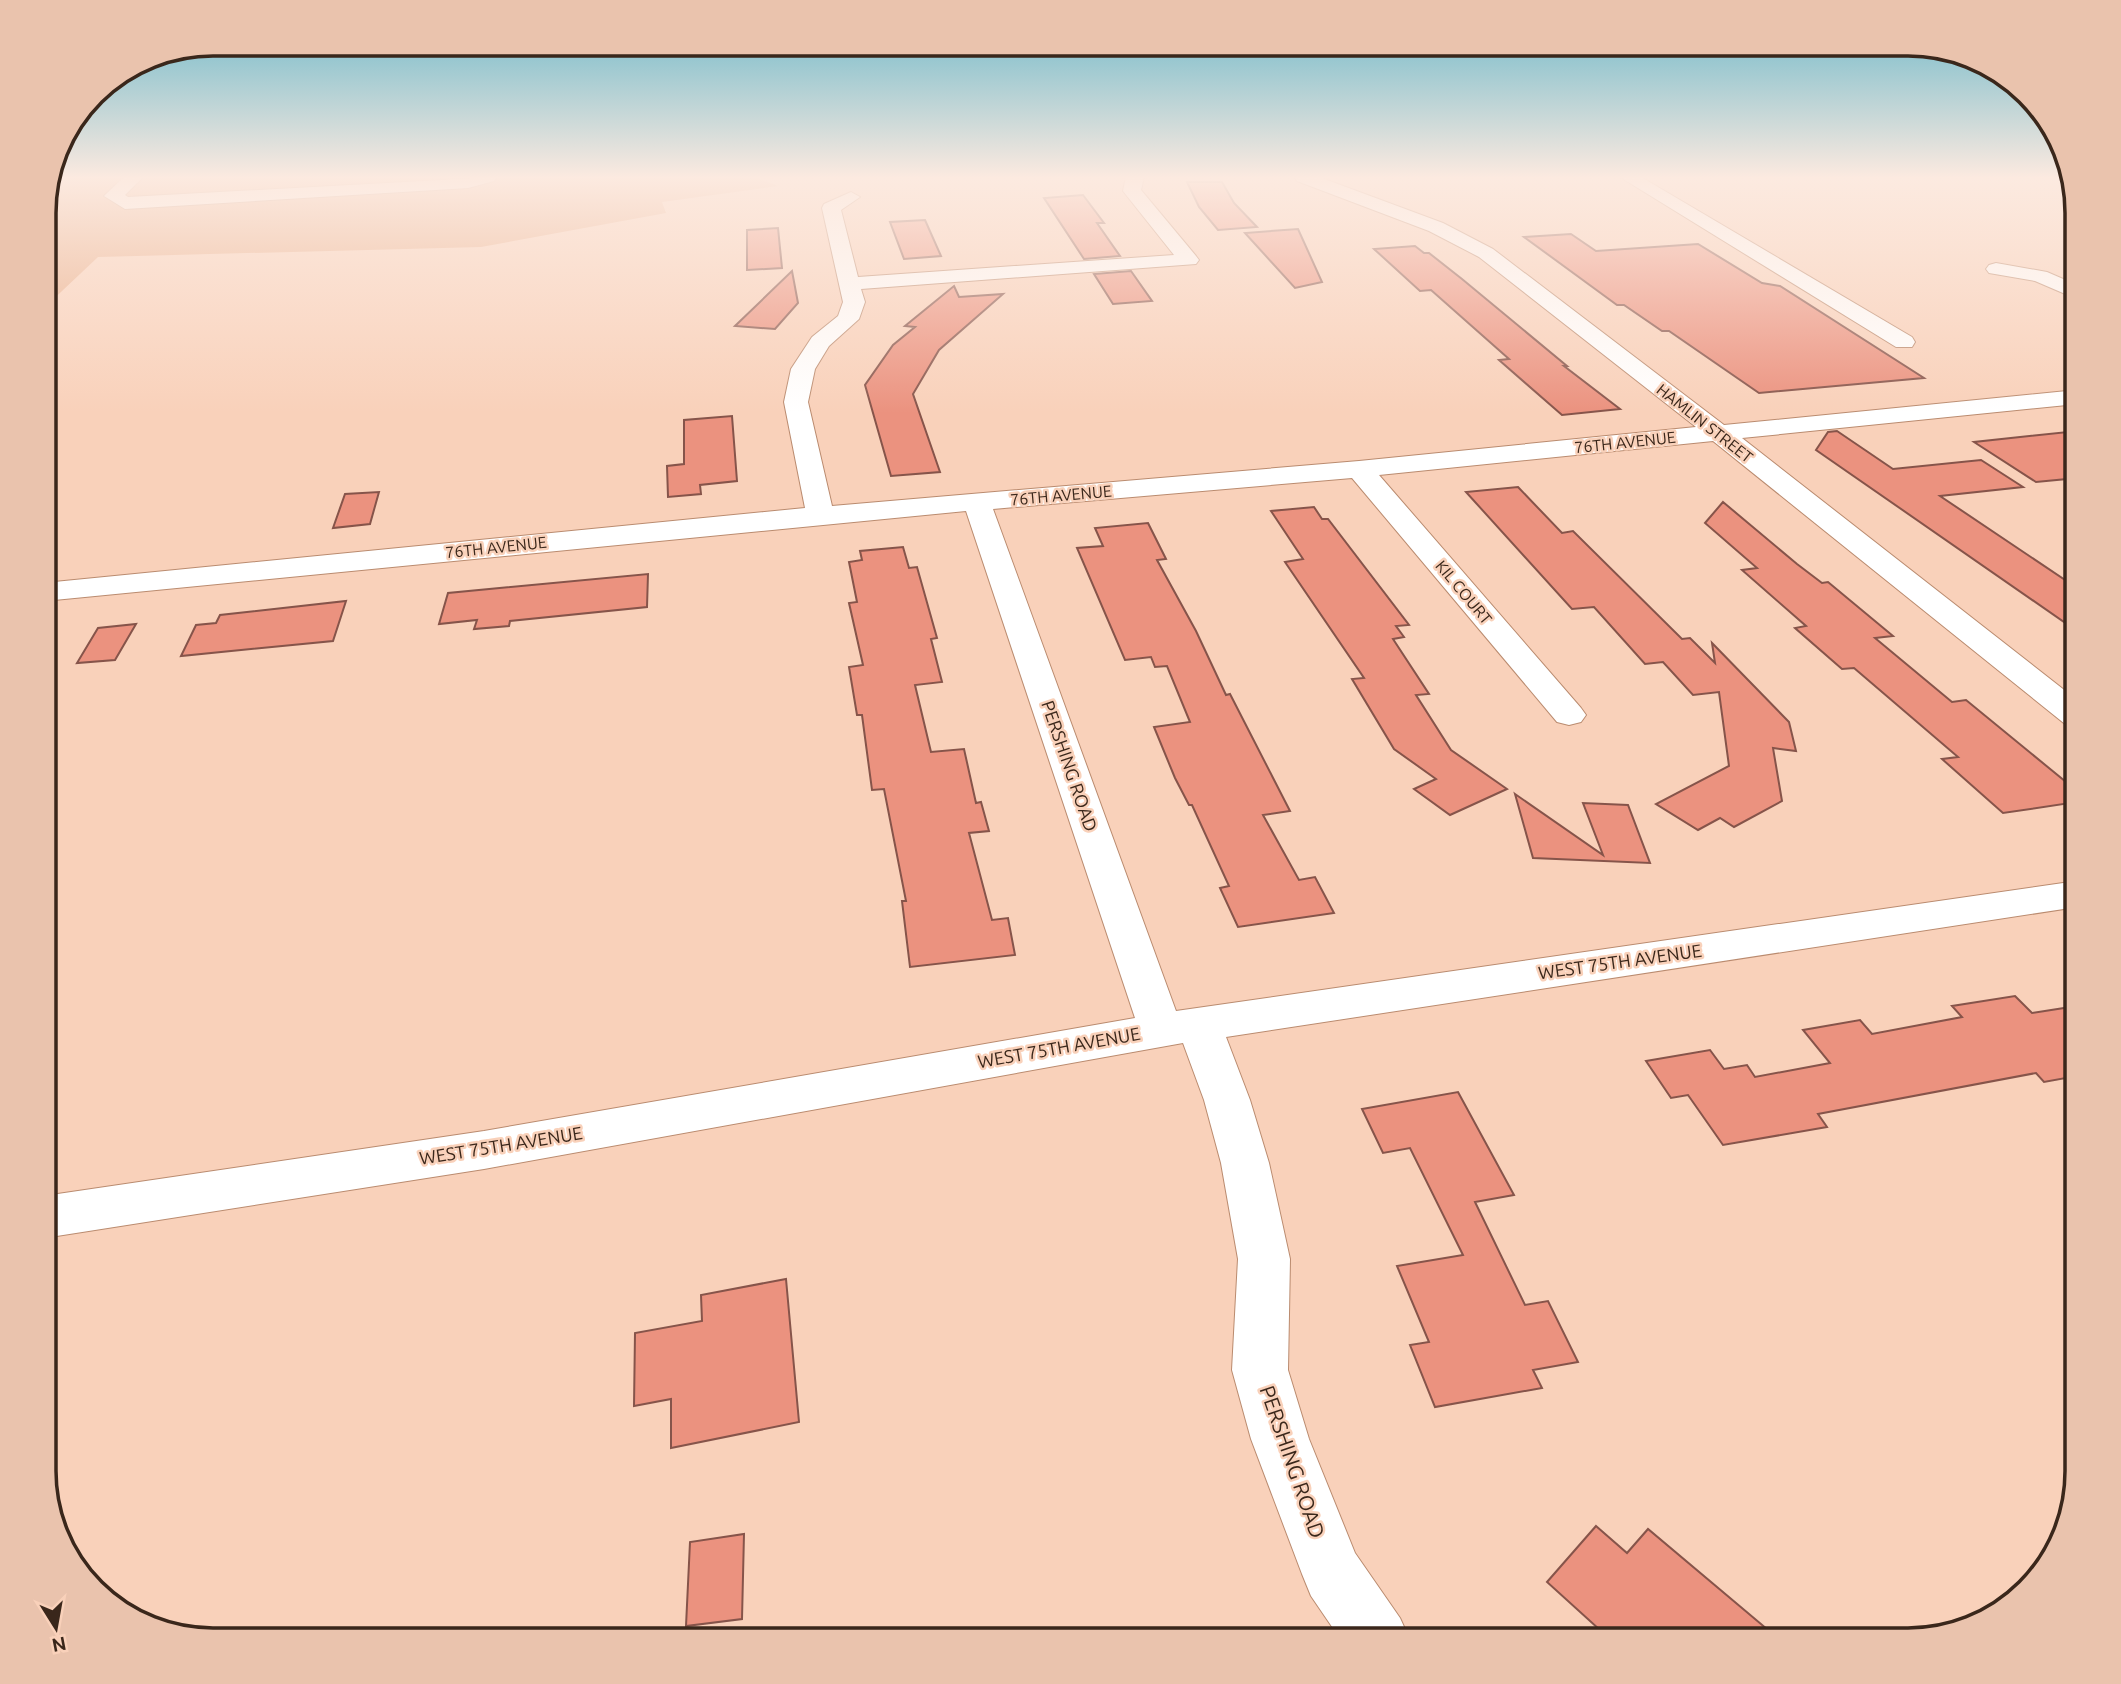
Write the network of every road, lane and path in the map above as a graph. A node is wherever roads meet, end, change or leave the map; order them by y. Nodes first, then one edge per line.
1 (842, 256) edge
2 (1185, 256) edge
3 (1489, 256) edge
4 (1760, 256) edge
5 (1996, 269) dead end
6 (848, 284) junction
7 (2065, 287) edge
8 (1905, 342) dead end
9 (2065, 398) edge
10 (1719, 433) junction
11 (1359, 468) junction
12 (977, 502) junction
13 (820, 515) junction
14 (56, 591) edge
15 (2065, 707) edge
16 (1569, 715) dead end
17 (2065, 896) edge
18 (1180, 1027) junction
19 (56, 1215) edge
20 (1370, 1628) edge

1 - 6 street
2 - 6 street
3 - 10 street, HAMLIN STREET
4 - 8 street
5 - 7 street
6 - 13 street
9 - 10 street, 76TH AVENUE
10 - 11 street, 76TH AVENUE
10 - 15 street, HAMLIN STREET
11 - 12 street, 76TH AVENUE
11 - 16 street, KIL COURT
12 - 13 street, 76TH AVENUE
12 - 18 street, PERSHING ROAD
13 - 14 street, 76TH AVENUE
17 - 18 street, WEST 75TH AVENUE
18 - 19 street, WEST 75TH AVENUE
18 - 20 street, PERSHING ROAD

